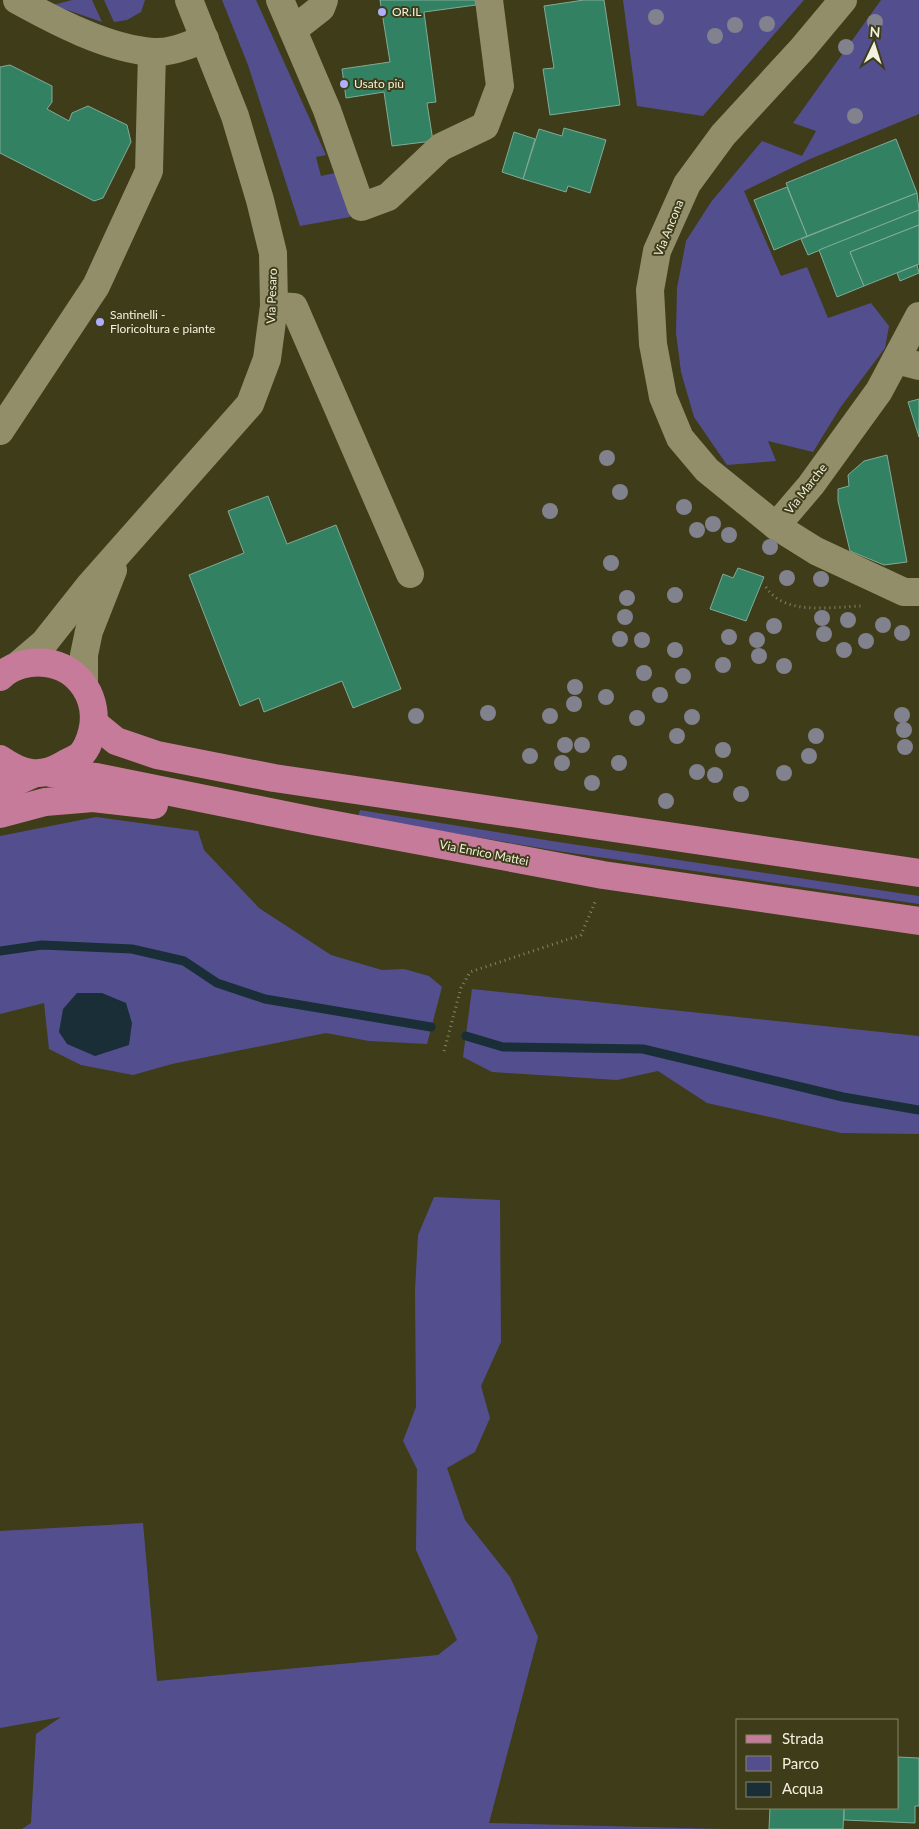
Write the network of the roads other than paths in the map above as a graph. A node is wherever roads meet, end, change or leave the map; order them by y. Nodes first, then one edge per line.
1 (17, 0) edge
2 (189, 0) edge
3 (280, 0) edge
4 (324, 0) edge
5 (489, 0) edge
6 (843, 0) edge
7 (293, 30) junction
8 (204, 39) junction
9 (152, 52) junction
10 (274, 306) junction
11 (919, 316) edge
12 (907, 363) edge
13 (0, 431) edge
14 (776, 526) junction
15 (119, 552) junction
16 (410, 574) dead end
17 (912, 592) edge
18 (8, 671) edge
19 (84, 685) junction
20 (94, 723) junction
21 (0, 758) edge
22 (42, 773) junction
23 (0, 789) edge
24 (0, 814) edge
25 (314, 821) junction
26 (919, 872) edge
27 (919, 921) edge

1 - 9 street
2 - 8 street, Via Pesaro
3 - 7 street
4 - 7 street
5 - 7 street
6 - 14 street, Via Ancona
8 - 9 street
8 - 10 street, Via Pesaro
9 - 13 street
10 - 15 street, Via Pesaro
10 - 16 street
11 - 12 street, Via Marche
12 - 14 street, Via Marche
14 - 17 street, Via Marche
15 - 18 street, Via Pesaro
15 - 19 street, Via Pesaro
18 - 19 main road
19 - 20 main road
20 - 22 main road
20 - 26 main road
21 - 22 main road, Via Enrico Mattei
22 - 23 main road
22 - 25 main road, Via Enrico Mattei
24 - 25 main road
25 - 27 main road, Via Enrico Mattei

